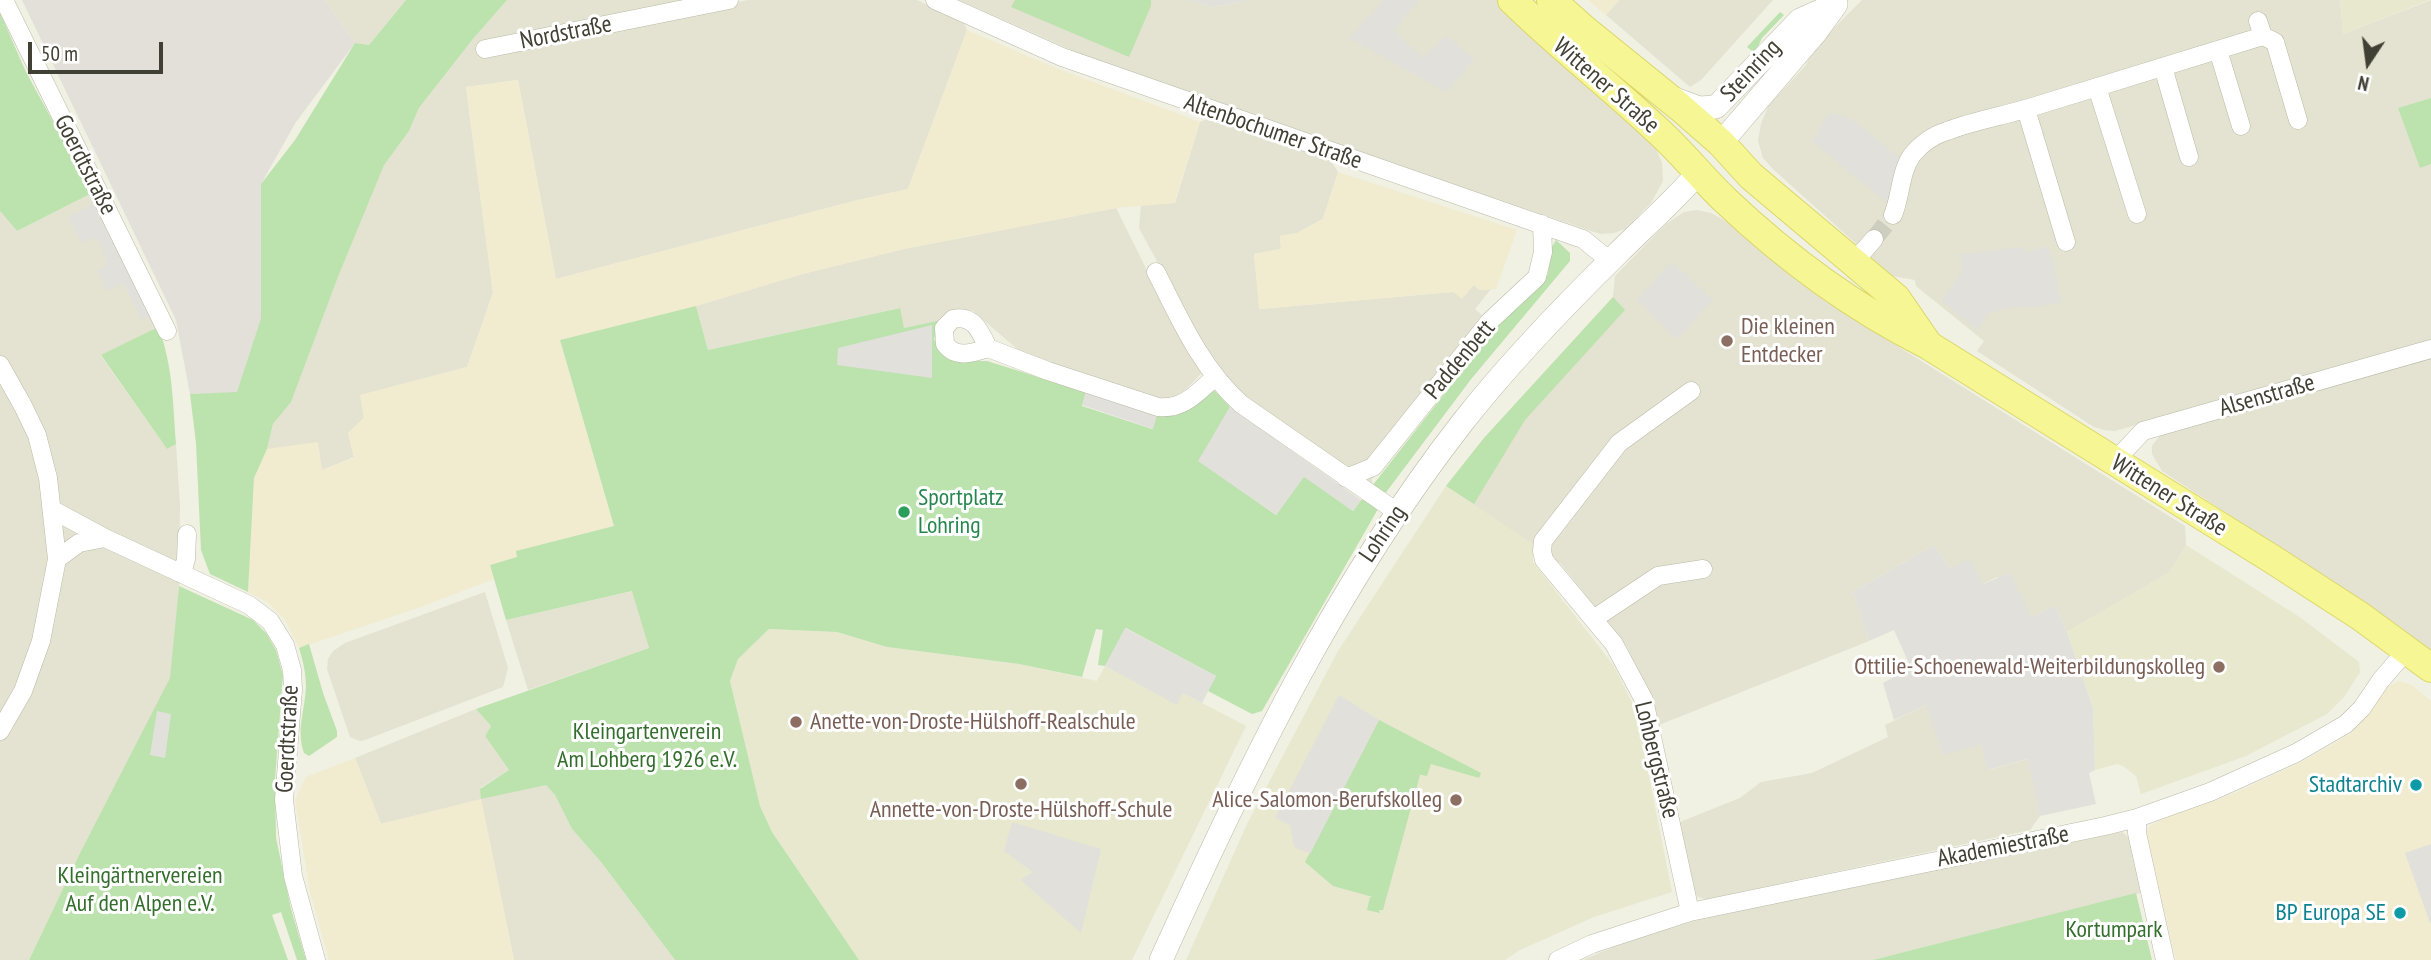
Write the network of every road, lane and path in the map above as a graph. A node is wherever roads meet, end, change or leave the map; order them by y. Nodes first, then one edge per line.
1 (4, 0) edge
2 (729, 0) edge
3 (935, 0) edge
4 (1512, 0) edge
5 (1551, 0) edge
6 (1838, 2) edge
7 (485, 49) dead end
8 (2218, 50) junction
9 (2162, 66) junction
10 (2097, 87) junction
11 (1660, 91) junction
12 (2026, 109) junction
13 (2298, 120) dead end
14 (2241, 126) dead end
15 (1721, 143) junction
16 (2189, 157) dead end
17 (1698, 173) junction
18 (2137, 214) dead end
19 (1893, 215) tunnel mouth
20 (1542, 224) junction
21 (1759, 229) junction
22 (1874, 239) tunnel mouth
23 (2066, 242) dead end
24 (1610, 261) junction
25 (1853, 263) junction
26 (1156, 272) dead end
27 (167, 331) dead end
28 (1928, 345) junction
29 (988, 348) dead end
30 (2431, 349) edge
31 (0, 365) edge
32 (1214, 378) junction
33 (1690, 391) dead end
34 (2114, 462) junction
35 (1346, 478) junction
36 (53, 510) junction
37 (1396, 513) junction
38 (187, 534) dead end
39 (105, 538) junction
40 (57, 559) junction
41 (1703, 569) dead end
42 (182, 574) junction
43 (1595, 618) junction
44 (2406, 651) junction
45 (2431, 668) edge
46 (2431, 682) edge
47 (0, 731) edge
48 (2137, 818) junction
49 (1690, 912) junction
50 (316, 960) edge
51 (1161, 960) edge
52 (1558, 960) edge
53 (2165, 960) edge

1 - 27 street, Goerdtstraße
2 - 7 street, Nordstraße
3 - 20 street, Altenbochumer Straße
4 - 17 main road, Wittener Straße
5 - 11 main road, Wittener Straße
6 - 11 street, Steinring
6 - 15 street, Steinring
8 - 9 street
8 - 13 street
8 - 14 street
9 - 10 street
9 - 16 street
10 - 12 street
10 - 18 street
11 - 15 main road, Wittener Straße
12 - 19 street
12 - 23 street
15 - 17 main road
15 - 25 main road, Wittener Straße
17 - 21 main road, Wittener Straße
17 - 24 street, Lohring
20 - 24 street, Altenbochumer Straße
20 - 35 street, Paddenbett
21 - 25 main road, Wittener Straße
21 - 28 main road, Wittener Straße
22 - 25 street
24 - 37 street, Lohring
25 - 28 main road, Wittener Straße
26 - 32 street
28 - 34 main road, Wittener Straße
29 - 32 street
30 - 34 street, Alsenstraße
31 - 36 street
32 - 35 street
33 - 43 street, Lohbergstraße
34 - 44 main road, Wittener Straße
35 - 37 street
36 - 39 street, Goerdtstraße
36 - 40 street
37 - 51 street, Lohring
38 - 42 street
39 - 40 street
39 - 42 street, Goerdtstraße
40 - 47 street
41 - 43 street
42 - 50 street, Goerdtstraße
43 - 49 street, Lohbergstraße
44 - 45 main road, Wittener Straße
44 - 46 main road, Wittener Straße
44 - 48 street, Akademiestraße
48 - 49 street, Akademiestraße
48 - 53 street
49 - 52 street, Akademiestraße

